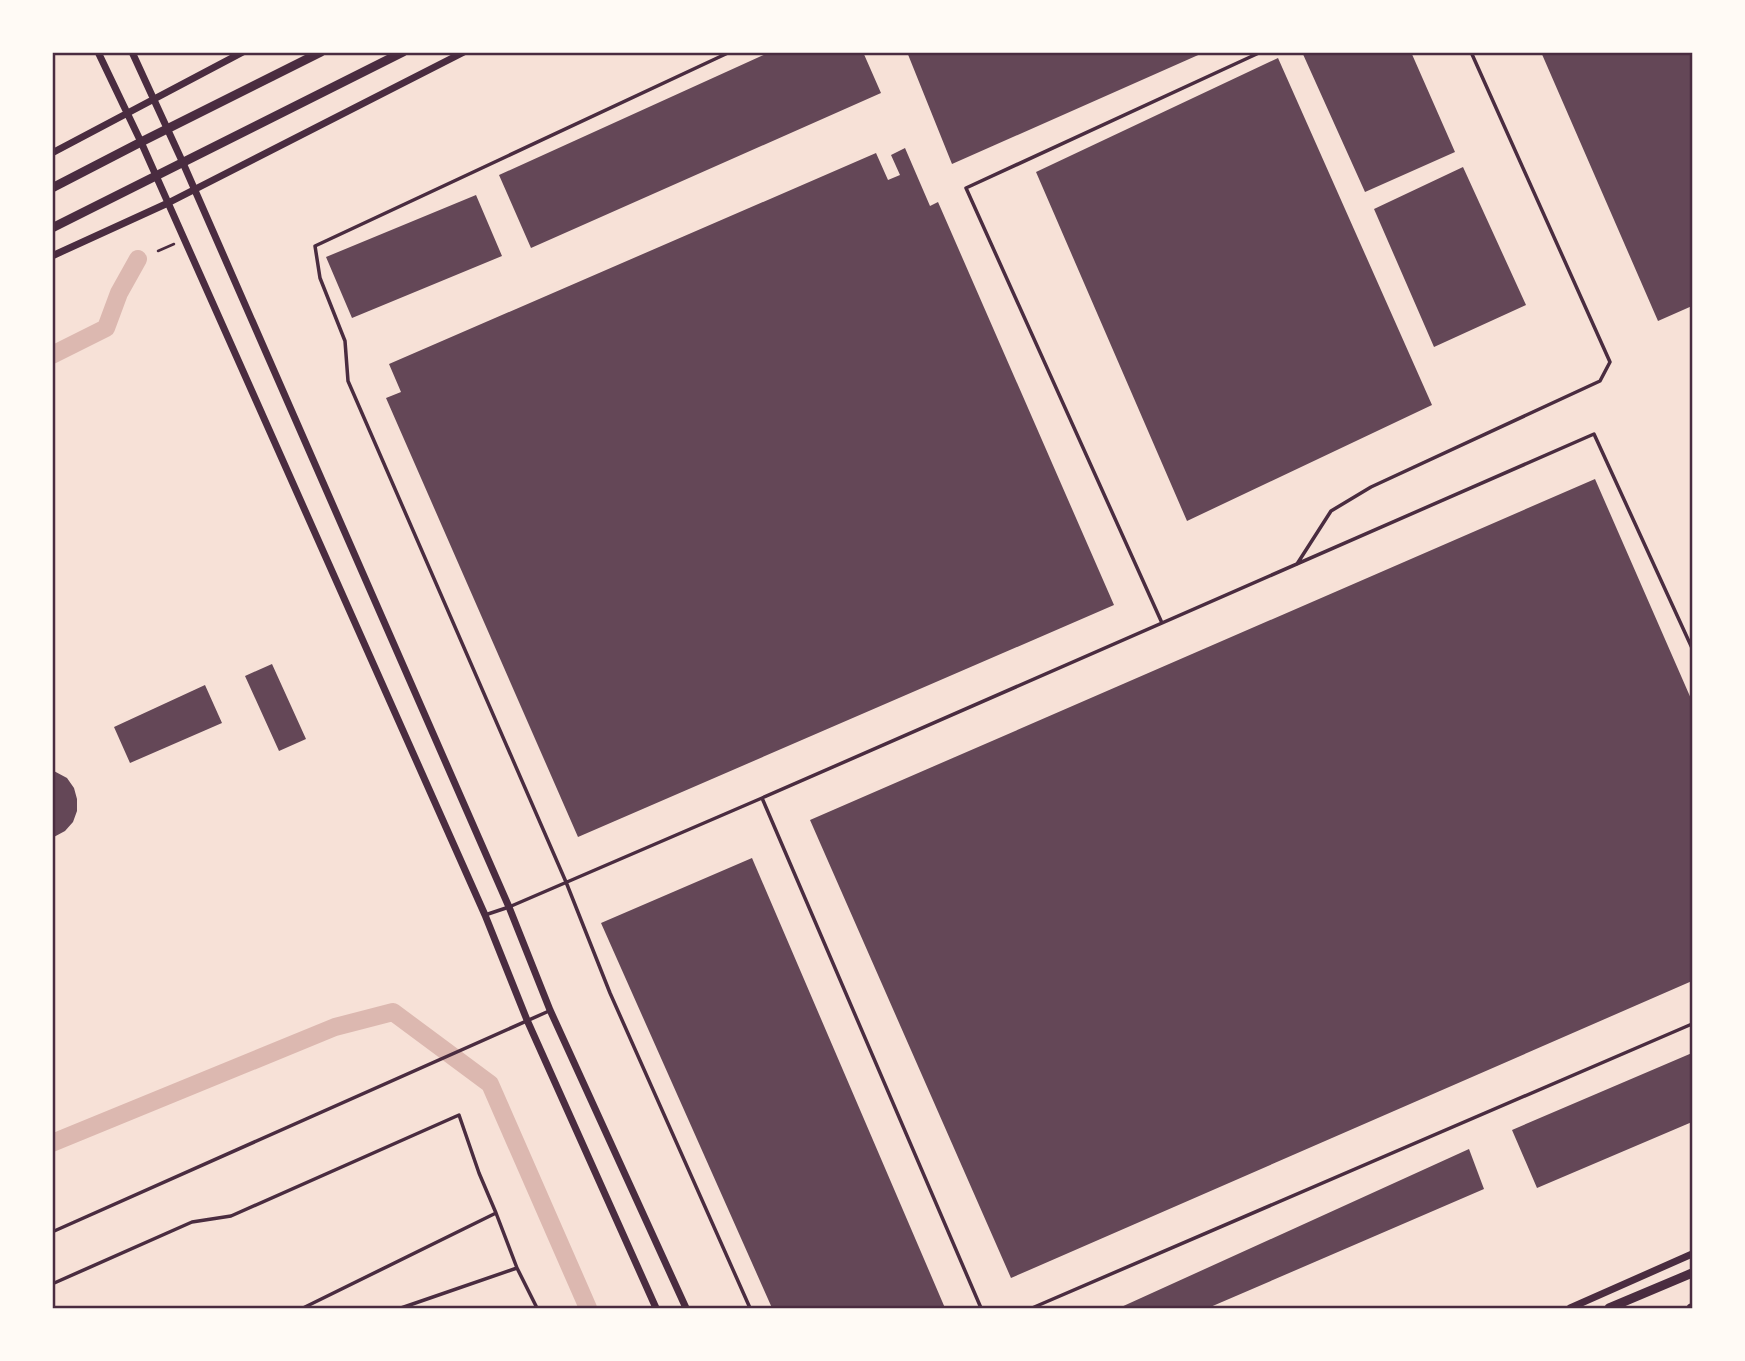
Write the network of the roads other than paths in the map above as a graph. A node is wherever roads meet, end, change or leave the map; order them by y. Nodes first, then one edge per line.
1 (98, 52) edge
2 (132, 52) edge
3 (243, 52) edge
4 (321, 52) edge
5 (402, 52) edge
6 (464, 52) edge
7 (730, 52) edge
8 (1261, 52) edge
9 (1471, 52) edge
10 (153, 99) junction
11 (126, 113) junction
12 (167, 129) junction
13 (141, 142) junction
14 (52, 153) edge
15 (183, 163) junction
16 (155, 176) junction
17 (52, 188) edge
18 (195, 189) junction
19 (168, 203) junction
20 (52, 228) edge
21 (52, 256) edge
22 (1297, 564) junction
23 (1163, 623) junction
24 (1692, 648) edge
25 (762, 798) junction
26 (566, 882) junction
27 (509, 907) junction
28 (485, 915) junction
29 (550, 1010) junction
30 (527, 1020) junction
31 (1692, 1024) edge
32 (496, 1213) junction
33 (52, 1232) edge
34 (1692, 1254) edge
35 (517, 1268) junction
36 (1692, 1273) edge
37 (52, 1284) edge
38 (303, 1308) edge
39 (401, 1308) edge
40 (537, 1308) edge
41 (656, 1308) edge
42 (686, 1308) edge
43 (750, 1308) edge
44 (981, 1308) edge
45 (1032, 1308) edge
46 (1570, 1308) edge
47 (1609, 1308) edge

1 - 11 street
2 - 10 street
3 - 10 street
4 - 12 street
5 - 15 street
6 - 18 street
7 - 26 lane
8 - 23 lane
9 - 22 lane
10 - 11 street
10 - 12 street
11 - 13 street
11 - 14 street
12 - 13 street
12 - 15 street
13 - 16 street
13 - 17 street
15 - 16 street
15 - 18 street
16 - 19 street
16 - 20 street
18 - 19 street
18 - 27 street
19 - 21 street
19 - 28 street
22 - 23 lane
22 - 24 lane
23 - 25 lane
25 - 26 lane
25 - 44 lane
26 - 27 lane
26 - 43 lane
27 - 28 lane
27 - 29 street
28 - 30 street
29 - 30 lane
29 - 42 street
30 - 33 lane
30 - 41 street
31 - 45 lane
32 - 35 lane
32 - 37 lane
32 - 38 lane
34 - 46 street
35 - 39 lane
35 - 40 lane
36 - 47 street

